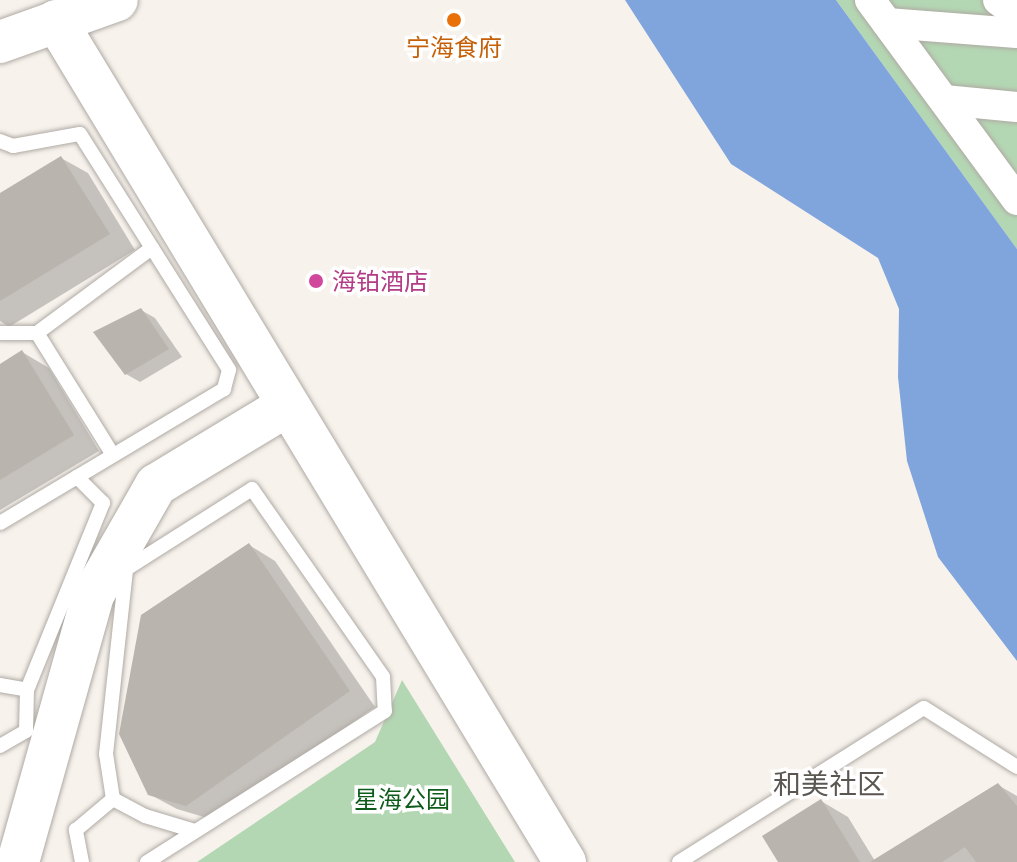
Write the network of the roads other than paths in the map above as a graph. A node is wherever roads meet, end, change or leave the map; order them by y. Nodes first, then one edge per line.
1 (117, 0) edge
2 (998, 0) edge
3 (878, 12) edge
4 (1017, 14) edge
5 (56, 21) junction
6 (1017, 33) edge
7 (0, 42) edge
8 (944, 100) junction
9 (1017, 107) edge
10 (0, 141) edge
11 (1006, 170) edge
12 (1017, 200) edge
13 (152, 248) junction
14 (0, 333) edge
15 (37, 333) junction
16 (288, 405) junction
17 (113, 455) junction
18 (77, 477) junction
19 (103, 503) junction
20 (0, 523) edge
21 (122, 559) junction
22 (0, 685) edge
23 (27, 690) junction
24 (1, 743) edge
25 (1017, 767) edge
26 (113, 799) junction
27 (195, 831) junction
28 (18, 862) edge
29 (82, 862) edge
30 (147, 862) edge
31 (565, 862) edge
32 (679, 862) edge

1 - 5 street
2 - 4 street
3 - 6 street
3 - 8 street
5 - 7 street
5 - 16 street
8 - 9 street
8 - 11 street
10 - 13 lane
11 - 12 street
13 - 15 lane
13 - 17 lane
14 - 15 lane
15 - 17 lane
16 - 21 street
16 - 31 street
17 - 18 lane
18 - 19 lane
18 - 20 lane
19 - 21 lane
19 - 23 lane
21 - 26 lane
21 - 27 lane
21 - 28 street
22 - 23 lane
23 - 24 lane
25 - 32 lane
26 - 27 lane
26 - 29 lane
27 - 30 lane

